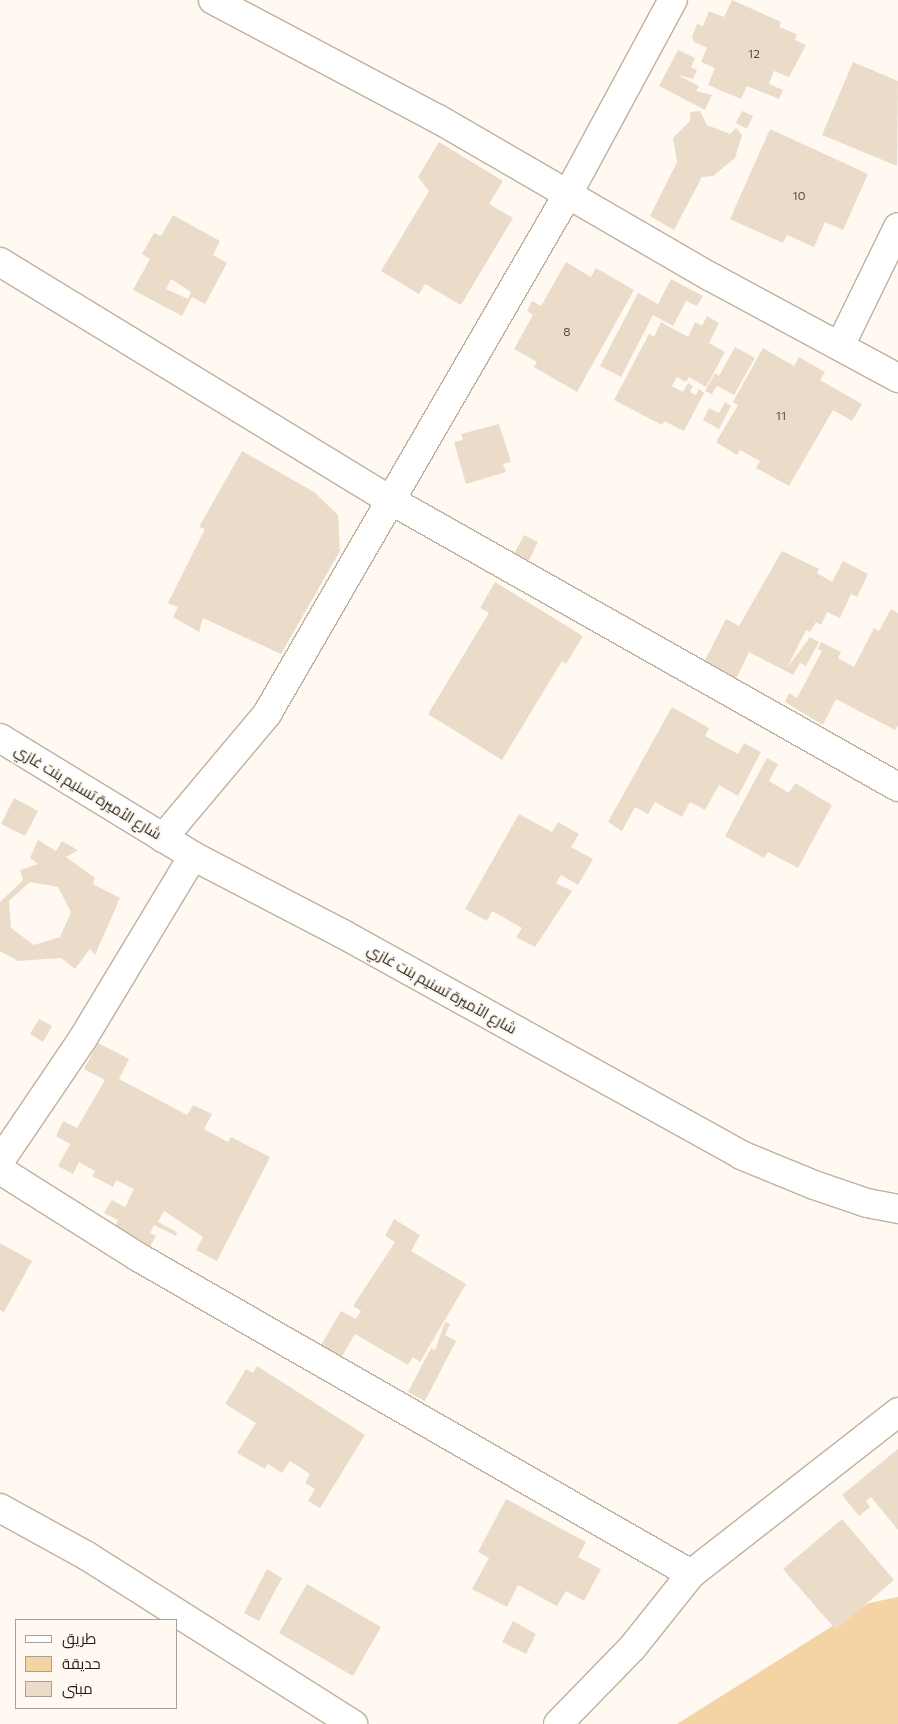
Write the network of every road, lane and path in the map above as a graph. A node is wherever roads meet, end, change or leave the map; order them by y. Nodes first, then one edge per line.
1 (213, 0) edge
2 (673, 0) edge
3 (569, 192) junction
4 (898, 227) edge
5 (0, 262) edge
6 (840, 346) junction
7 (898, 378) edge
8 (392, 502) junction
9 (0, 738) edge
10 (898, 787) edge
11 (163, 838) junction
12 (193, 856) junction
13 (0, 1161) edge
14 (0, 1170) edge
15 (898, 1209) edge
16 (898, 1412) edge
17 (0, 1508) edge
18 (691, 1574) junction
19 (353, 1724) edge
20 (558, 1724) edge

1 - 3 street
2 - 3 street
3 - 6 street
3 - 8 street
4 - 6 street
5 - 8 street
6 - 7 street
8 - 10 street
8 - 11 street
9 - 11 street, شارع الأميرة تسنيم بنت غازي
11 - 12 street, شارع الأميرة تسنيم بنت غازي
12 - 13 street
12 - 15 street, شارع الأميرة تسنيم بنت غازي
14 - 18 street
16 - 18 street
17 - 19 street
18 - 20 street

